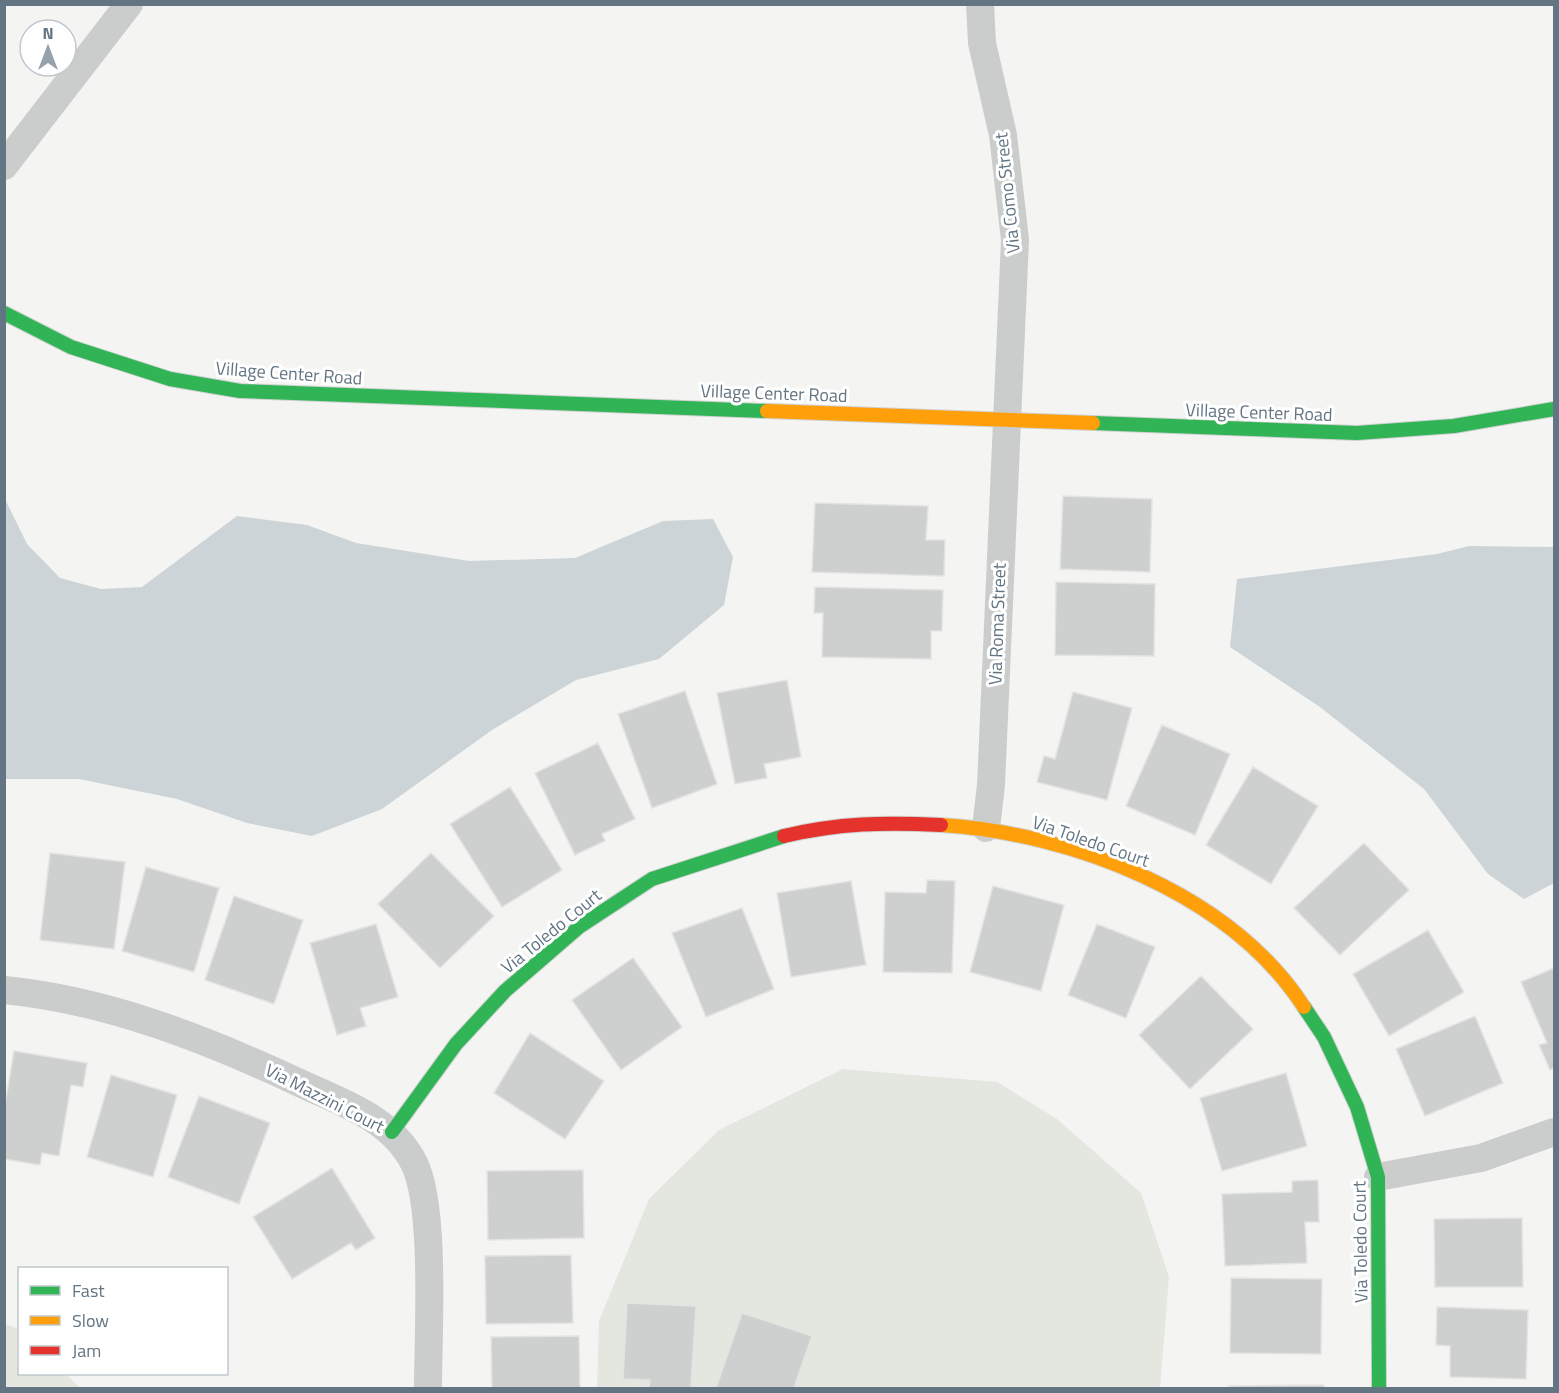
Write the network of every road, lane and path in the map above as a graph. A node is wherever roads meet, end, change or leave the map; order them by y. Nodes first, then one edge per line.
1 (129, 4) edge
2 (980, 4) edge
3 (4, 166) edge
4 (4, 313) edge
5 (1554, 409) edge
6 (1005, 420) junction
7 (986, 828) junction
8 (4, 990) edge
9 (392, 1132) junction
10 (1554, 1132) edge
11 (1378, 1177) junction
12 (428, 1389) edge
13 (1379, 1389) edge

1 - 3 street
2 - 6 street, Via Como Street
4 - 6 street, Village Center Road
5 - 6 street, Village Center Road
6 - 7 street, Via Roma Street
7 - 9 street, Via Toledo Court
7 - 11 street, Via Toledo Court
8 - 9 street, Via Mazzini Court
9 - 12 street, Via Mazzini Court
10 - 11 street
11 - 13 street, Via Toledo Court

